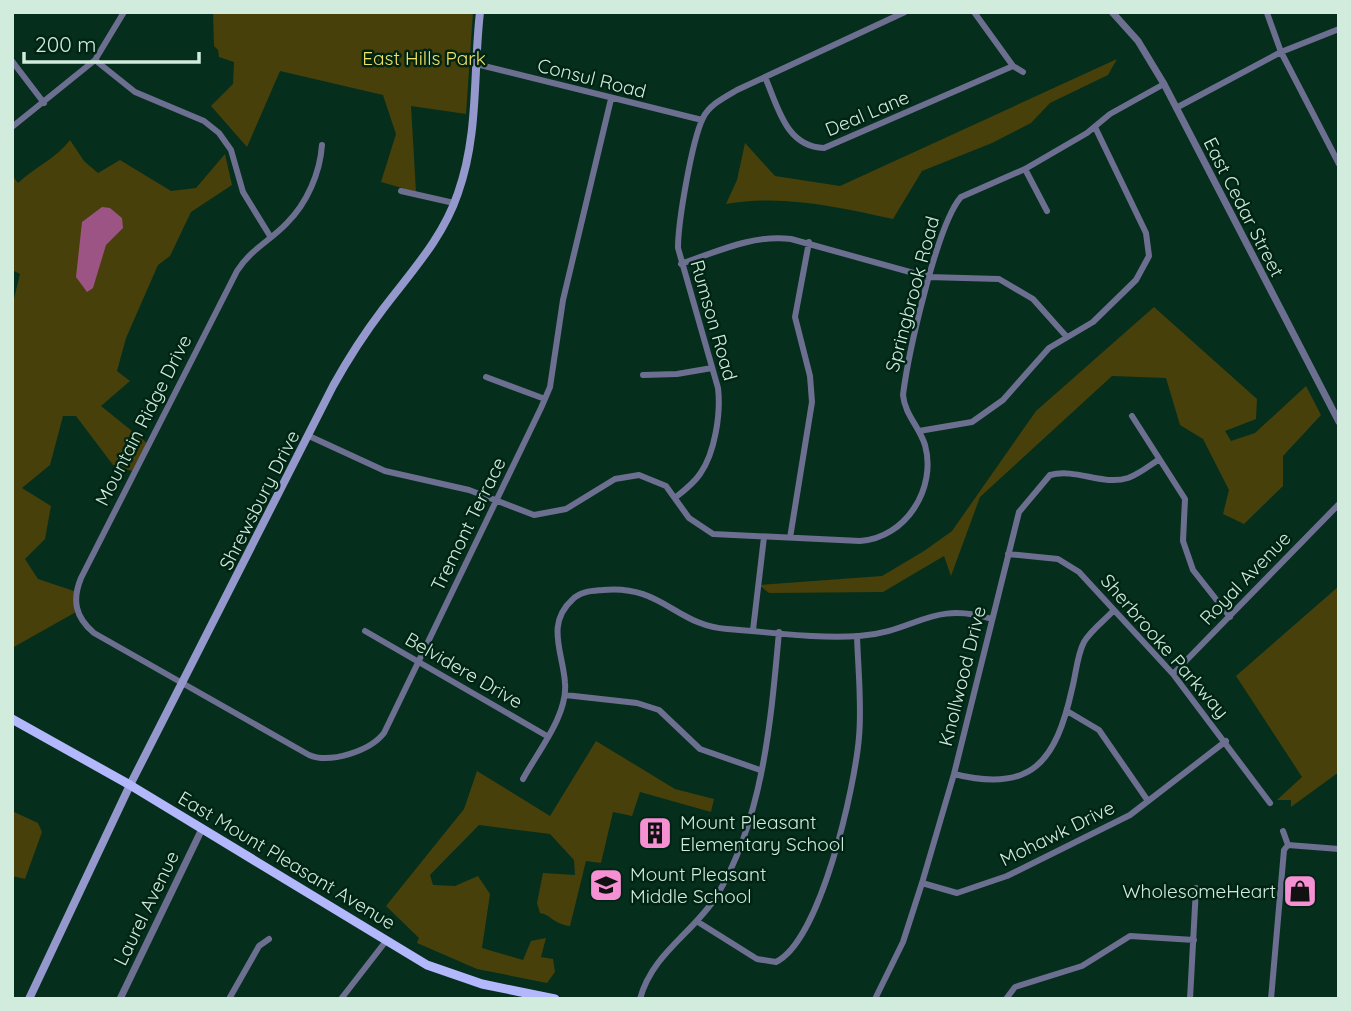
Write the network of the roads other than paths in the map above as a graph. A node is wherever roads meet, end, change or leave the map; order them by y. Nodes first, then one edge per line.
1 (124, 12) edge
2 (480, 12) edge
3 (974, 12) edge
4 (1112, 12) edge
5 (900, 13) edge
6 (1266, 13) edge
7 (1339, 29) edge
8 (1281, 52) junction
9 (95, 60) junction
10 (12, 61) edge
11 (476, 64) junction
12 (1013, 66) junction
13 (1023, 72) dead end
14 (765, 77) junction
15 (1164, 85) junction
16 (611, 99) junction
17 (44, 103) junction
18 (1176, 108) junction
19 (702, 120) junction
20 (12, 127) edge
21 (1095, 127) junction
22 (322, 145) dead end
23 (1339, 164) edge
24 (1025, 169) junction
25 (401, 191) dead end
26 (454, 203) junction
27 (1047, 211) dead end
28 (270, 236) junction
29 (809, 242) junction
30 (681, 264) junction
31 (930, 278) junction
32 (1066, 336) junction
33 (712, 368) junction
34 (643, 375) dead end
35 (486, 376) dead end
36 (545, 400) junction
37 (1132, 416) dead end
38 (1339, 422) edge
39 (919, 432) junction
40 (309, 436) junction
41 (1158, 460) junction
42 (676, 497) junction
43 (497, 500) junction
44 (1339, 504) edge
45 (764, 537) junction
46 (790, 538) junction
47 (1008, 554) junction
48 (1114, 610) junction
49 (1230, 617) junction
50 (992, 619) junction
51 (753, 630) junction
52 (365, 631) dead end
53 (779, 632) junction
54 (857, 636) junction
55 (420, 661) junction
56 (1173, 674) junction
57 (183, 682) junction
58 (565, 695) junction
59 (1067, 711) junction
60 (12, 719) edge
61 (547, 736) junction
62 (1226, 741) junction
63 (760, 770) junction
64 (954, 774) junction
65 (523, 779) dead end
66 (131, 785) junction
67 (1148, 800) junction
68 (1270, 803) dead end
69 (201, 831) junction
70 (1283, 831) dead end
71 (1287, 845) junction
72 (1339, 849) edge
73 (922, 883) junction
74 (1196, 888) dead end
75 (698, 922) junction
76 (269, 939) dead end
77 (1194, 940) junction
78 (386, 941) junction
79 (29, 999) edge
80 (120, 999) edge
81 (229, 999) edge
82 (341, 999) edge
83 (555, 999) edge
84 (640, 999) edge
85 (875, 999) edge
86 (1006, 999) edge
87 (1190, 999) edge
88 (1270, 999) edge

1 - 9 street
2 - 11 main road, Shrewsbury Drive
3 - 12 street
4 - 15 street, East Cedar Street
5 - 14 street
6 - 8 street
7 - 8 street
8 - 18 street
8 - 23 street
9 - 17 street
9 - 28 street
10 - 17 street
11 - 16 street, Consul Road
11 - 26 main road, Shrewsbury Drive
12 - 13 street
12 - 14 street, Deal Lane
14 - 19 street
15 - 18 street, East Cedar Street
15 - 21 street, Springbrook Road
16 - 19 street, Consul Road
16 - 36 street, Tremont Terrace
17 - 20 street
18 - 38 street, East Cedar Street
19 - 30 street, Rumson Road
21 - 24 street, Springbrook Road
21 - 32 street
22 - 28 street, Mountain Ridge Drive
24 - 27 street
24 - 31 street, Springbrook Road
25 - 26 street
26 - 40 main road, Shrewsbury Drive
28 - 57 street, Mountain Ridge Drive
29 - 30 street
29 - 31 street
29 - 46 street
30 - 33 street, Rumson Road
31 - 32 street
31 - 39 street, Springbrook Road
32 - 39 street
33 - 34 street
33 - 42 street, Rumson Road
35 - 36 street
36 - 43 street, Tremont Terrace
37 - 41 street
39 - 46 street, Springbrook Road
40 - 43 street, Springbrook Road
40 - 57 main road, Shrewsbury Drive
41 - 47 street, Knollwood Drive
41 - 49 street
42 - 43 street, Springbrook Road
42 - 45 street, Springbrook Road
43 - 55 street, Tremont Terrace
44 - 49 street, Royal Avenue
45 - 46 street, Springbrook Road
45 - 51 street
47 - 48 street, Sherbrooke Parkway
47 - 50 street, Knollwood Drive
48 - 56 street, Sherbrooke Parkway
48 - 59 street
49 - 56 street, Royal Avenue
50 - 54 street
50 - 64 street, Knollwood Drive
51 - 53 street
51 - 58 street
52 - 55 street, Belvidere Drive
53 - 54 street
53 - 63 street
54 - 75 street
55 - 57 street, Tremont Terrace
55 - 61 street, Belvidere Drive
56 - 62 street, Sherbrooke Parkway
57 - 66 main road, Shrewsbury Drive
58 - 61 street
58 - 63 street
59 - 64 street
59 - 67 street
60 - 66 main road, East Mount Pleasant Avenue
61 - 65 street
62 - 67 street, Mohawk Drive
62 - 68 street, Sherbrooke Parkway
63 - 75 street
64 - 73 street, Knollwood Drive
66 - 69 main road, East Mount Pleasant Avenue
66 - 79 main road, Shrewsbury Drive
67 - 73 street, Mohawk Drive
69 - 78 main road, East Mount Pleasant Avenue
69 - 80 street, Laurel Avenue
70 - 71 street
71 - 72 street
71 - 88 street
73 - 85 street, Knollwood Drive
74 - 77 street
75 - 84 street
76 - 81 street
77 - 86 street
77 - 87 street
78 - 82 street
78 - 83 main road, East Mount Pleasant Avenue

